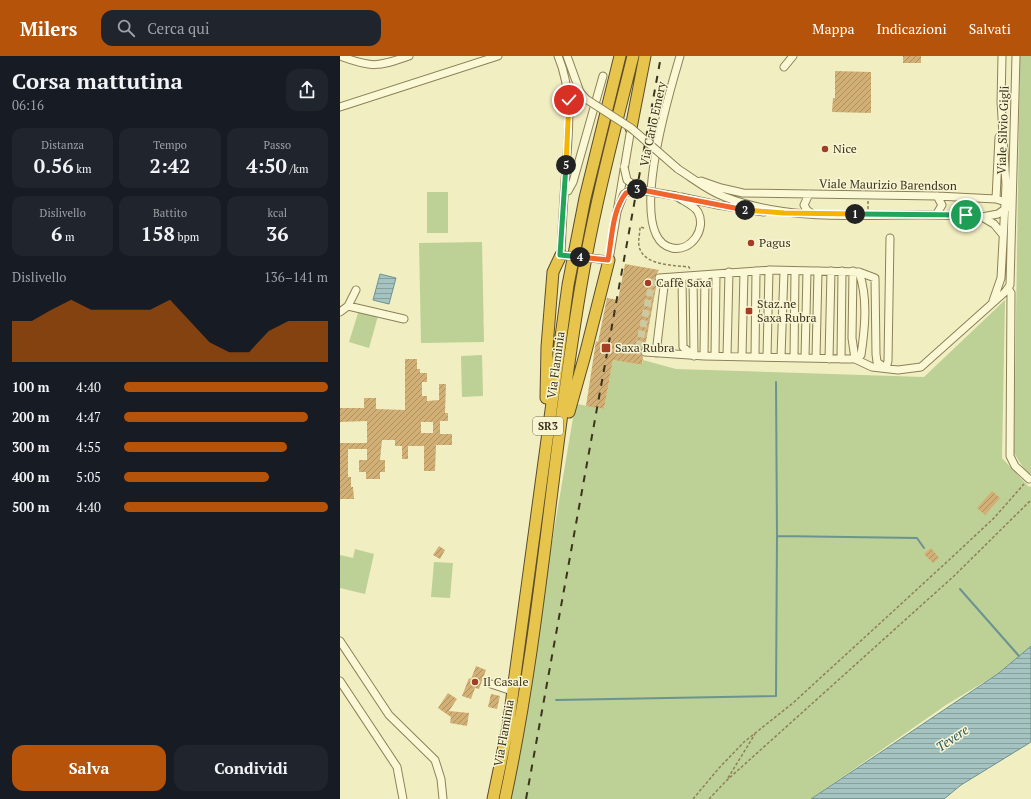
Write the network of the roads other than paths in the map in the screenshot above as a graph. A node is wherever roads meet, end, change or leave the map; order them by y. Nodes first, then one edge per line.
1 (340, 56) edge
2 (409, 56) edge
3 (498, 56) edge
4 (558, 56) edge
5 (567, 56) edge
6 (620, 56) edge
7 (633, 56) edge
8 (645, 56) edge
9 (680, 56) edge
10 (793, 56) edge
11 (1002, 56) edge
12 (1016, 56) edge
13 (784, 67) dead end
14 (603, 76) dead end
15 (1001, 101) junction
16 (340, 107) edge
17 (631, 128) junction
18 (624, 167) junction
19 (686, 174) junction
20 (639, 189) junction
21 (565, 192) junction
22 (809, 194) junction
23 (676, 196) junction
24 (937, 196) junction
25 (996, 198) junction
26 (1008, 203) junction
27 (617, 210) junction
28 (1004, 212) junction
29 (784, 213) junction
30 (811, 214) junction
31 (936, 215) junction
32 (982, 216) junction
33 (1003, 235) junction
34 (890, 238) dead end
35 (560, 255) junction
36 (608, 260) junction
37 (769, 270) junction
38 (756, 271) junction
39 (784, 271) junction
40 (796, 271) junction
41 (806, 271) junction
42 (818, 271) junction
43 (831, 271) junction
44 (842, 271) junction
45 (729, 272) junction
46 (744, 272) junction
47 (856, 272) junction
48 (716, 274) junction
49 (705, 275) junction
50 (693, 276) junction
51 (682, 278) junction
52 (1008, 288) junction
53 (356, 290) dead end
54 (992, 303) junction
55 (348, 306) junction
56 (340, 312) edge
57 (404, 319) dead end
58 (645, 352) dead end
59 (656, 353) junction
60 (694, 356) junction
61 (704, 356) junction
62 (714, 356) junction
63 (727, 356) junction
64 (742, 356) junction
65 (755, 356) junction
66 (767, 357) junction
67 (781, 357) junction
68 (794, 358) junction
69 (805, 358) junction
70 (816, 358) junction
71 (829, 359) junction
72 (841, 359) junction
73 (855, 359) junction
74 (886, 368) junction
75 (546, 437) junction
76 (558, 449) junction
77 (1029, 479) road end
78 (340, 641) edge
79 (340, 681) edge
80 (491, 684) dead end
81 (512, 691) junction
82 (403, 799) edge
83 (443, 799) edge
84 (493, 799) edge
85 (504, 799) edge

1 - 2 street
3 - 16 street
4 - 21 street
5 - 17 street, Viale Maurizio Barendson, bridge
6 - 75 highway, Via Flaminia / SR3
7 - 76 highway, Via Flaminia / SR3
8 - 17 highway
9 - 23 street, Via Carlo Emery
10 - 13 street
11 - 15 street, Viale Silvio Gigli
12 - 26 street, Viale Silvio Gigli
14 - 21 street
15 - 25 street
15 - 26 street
17 - 18 street
17 - 19 street, Viale Maurizio Barendson, bridge
18 - 20 street, bridge
18 - 27 street, bridge
19 - 22 street, Viale Maurizio Barendson
19 - 29 street, Viale Maurizio Barendson
20 - 23 street, bridge
20 - 27 street, bridge
21 - 35 street
22 - 24 street, Viale Maurizio Barendson
22 - 30 street
23 - 29 street
24 - 25 street, Viale Maurizio Barendson
24 - 31 street
25 - 26 street
26 - 28 street
26 - 52 street
27 - 36 street
28 - 32 street, Viale Maurizio Barendson
28 - 33 street
29 - 30 street, Viale Maurizio Barendson
30 - 31 street, Viale Maurizio Barendson
31 - 32 street, Viale Maurizio Barendson
32 - 33 street
33 - 54 street
34 - 74 street
35 - 36 street, bridge
35 - 75 highway
36 - 76 highway
37 - 38 street
37 - 39 street
37 - 66 street
38 - 46 street
38 - 65 street
39 - 40 street
39 - 67 street
40 - 41 street
40 - 68 street
41 - 42 street
41 - 69 street
42 - 43 street
42 - 70 street
43 - 44 street
43 - 71 street
44 - 47 street
44 - 72 street
45 - 46 street
45 - 48 street
45 - 63 street
46 - 64 street
47 - 73 street
47 - 73 street
47 - 74 street
48 - 49 street
48 - 62 street
49 - 50 street
49 - 61 street
50 - 51 street
50 - 60 street
51 - 59 street
51 - 60 street
52 - 54 street
52 - 77 street
53 - 55 street
54 - 74 street
55 - 56 street
55 - 57 street
58 - 59 street
59 - 60 street
60 - 61 street
61 - 62 street
62 - 63 street
63 - 64 street
64 - 65 street
65 - 66 street
66 - 67 street
67 - 68 street
68 - 69 street
69 - 70 street
70 - 71 street
71 - 72 street
72 - 73 street
73 - 74 street
75 - 81 highway, Via Flaminia / SR3
76 - 85 highway, Via Flaminia / SR3
78 - 83 street
79 - 82 street
80 - 81 street
81 - 84 highway, Via Flaminia / SR3

